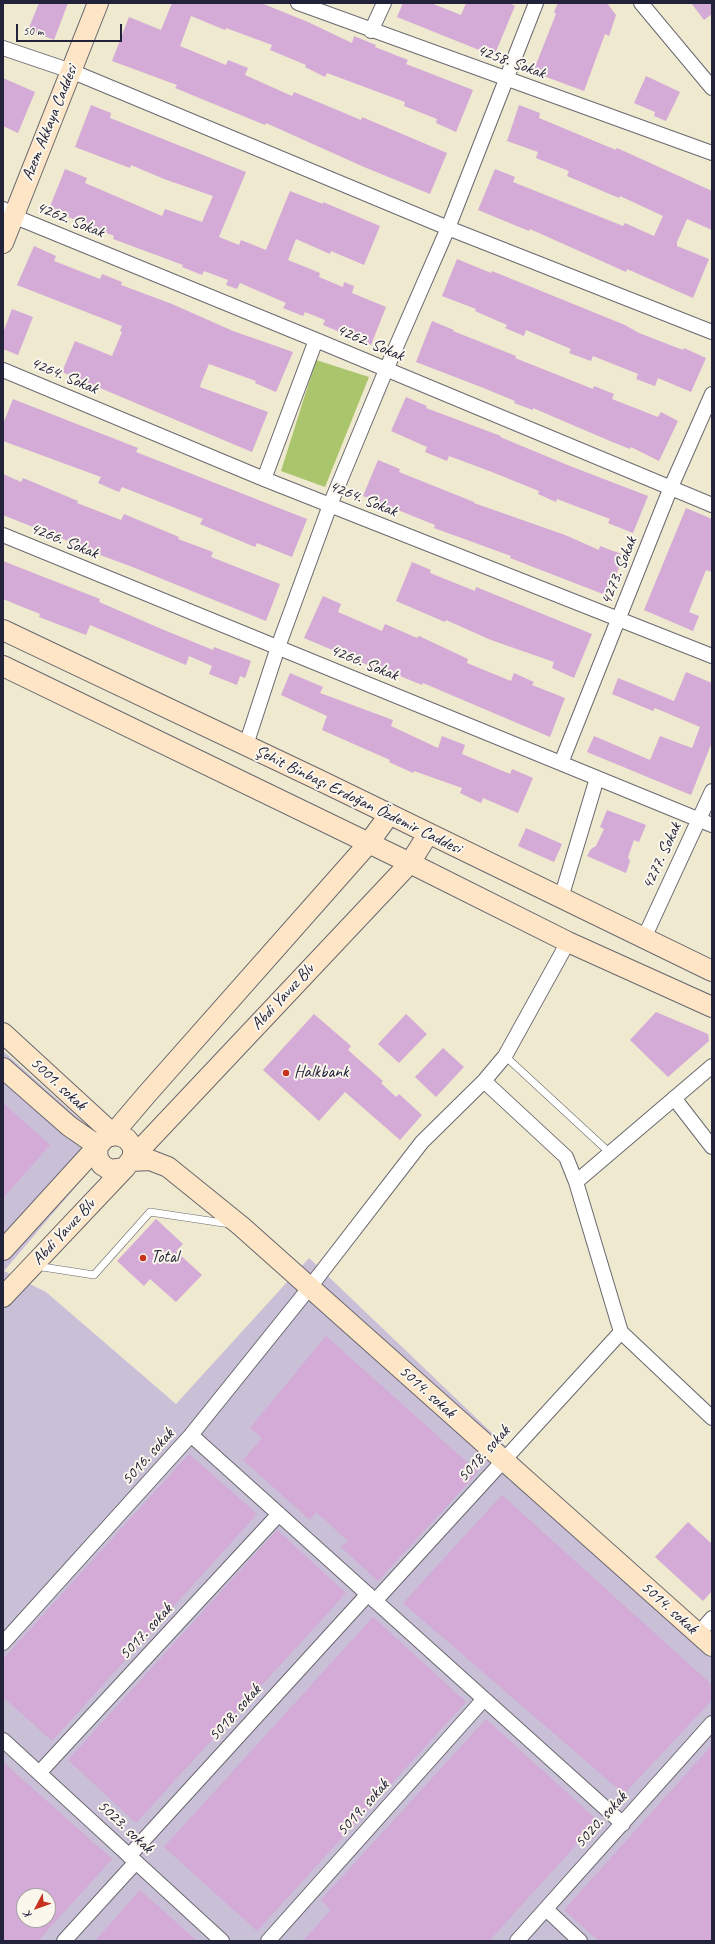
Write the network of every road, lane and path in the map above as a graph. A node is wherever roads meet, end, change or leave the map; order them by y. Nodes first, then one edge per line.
1 (98, 3) edge
2 (298, 3) edge
3 (384, 3) edge
4 (536, 3) edge
5 (642, 3) edge
6 (371, 31) junction
7 (3, 48) edge
8 (71, 71) junction
9 (505, 78) junction
10 (712, 88) edge
11 (712, 153) edge
12 (8, 213) edge
13 (448, 228) junction
14 (3, 243) edge
15 (712, 332) edge
16 (316, 340) junction
17 (3, 370) edge
18 (386, 370) junction
19 (712, 394) edge
20 (264, 479) junction
21 (671, 487) junction
22 (330, 505) junction
23 (712, 505) edge
24 (3, 535) edge
25 (619, 619) junction
26 (3, 630) edge
27 (278, 647) junction
28 (712, 656) edge
29 (3, 666) edge
30 (246, 745) junction
31 (561, 763) junction
32 (597, 778) junction
33 (712, 790) edge
34 (389, 815) junction
35 (706, 822) edge
36 (428, 834) junction
37 (368, 844) junction
38 (410, 863) junction
39 (561, 898) junction
40 (644, 938) junction
41 (568, 942) junction
42 (712, 971) edge
43 (712, 1007) edge
44 (3, 1033) edge
45 (505, 1056) junction
46 (712, 1066) edge
47 (3, 1068) edge
48 (484, 1081) junction
49 (674, 1098) junction
50 (106, 1140) junction
51 (712, 1147) edge
52 (610, 1152) junction
53 (130, 1162) junction
54 (576, 1182) junction
55 (240, 1226) junction
56 (5, 1244) edge
57 (32, 1265) junction
58 (310, 1287) junction
59 (3, 1297) edge
60 (621, 1332) junction
61 (712, 1418) edge
62 (191, 1435) junction
63 (503, 1459) junction
64 (279, 1514) junction
65 (371, 1597) junction
66 (712, 1618) edge
67 (705, 1640) edge
68 (3, 1643) edge
69 (484, 1699) junction
70 (712, 1723) edge
71 (3, 1740) edge
72 (39, 1773) junction
73 (623, 1824) junction
74 (133, 1859) junction
75 (546, 1909) junction
76 (64, 1941) edge
77 (222, 1941) edge
78 (268, 1941) edge
79 (517, 1941) edge
80 (580, 1941) edge

1 - 8 main road, Azem Akkaya Caddesi
2 - 6 street, 4258. Sokak
3 - 6 street
4 - 9 street
5 - 10 street
6 - 9 street, 4258. Sokak
7 - 8 street
8 - 12 main road, Azem Akkaya Caddesi
8 - 13 street
9 - 11 street, 4258. Sokak
9 - 13 street
12 - 14 main road, Azem Akkaya Caddesi
12 - 16 street, 4262. Sokak
13 - 15 street
13 - 18 street
16 - 18 street, 4262. Sokak
16 - 20 street
17 - 20 street, 4264. Sokak
18 - 21 street, 4262. Sokak
18 - 22 street
19 - 21 street, 4273. Sokak
20 - 22 street, 4264. Sokak
21 - 23 street, 4262. Sokak
21 - 25 street, 4273. Sokak
22 - 25 street, 4264. Sokak
22 - 27 street
24 - 27 street, 4266. Sokak
25 - 28 street, 4264. Sokak
25 - 31 street, 4273. Sokak
26 - 30 main road, Şehit Binbaşı Erdoğan Özdemir Caddesi
27 - 30 street
27 - 31 street, 4266. Sokak
29 - 37 main road, Şehit Binbaşı Erdoğan Özdemir Caddesi
30 - 34 main road, Şehit Binbaşı Erdoğan Özdemir Caddesi
31 - 32 street, 4266. Sokak
32 - 35 street, 4266. Sokak
32 - 39 street
33 - 35 street, 4277. Sokak
34 - 36 main road, Şehit Binbaşı Erdoğan Özdemir Caddesi
34 - 37 main road, Abdi Yavuz Blv
35 - 40 street, 4277. Sokak
36 - 38 main road, Abdi Yavuz Blv
36 - 39 main road, Şehit Binbaşı Erdoğan Özdemir Caddesi
37 - 38 main road, Şehit Binbaşı Erdoğan Özdemir Caddesi
37 - 50 main road, Abdi Yavuz Blv
38 - 41 main road, Şehit Binbaşı Erdoğan Özdemir Caddesi
38 - 53 main road, Abdi Yavuz Blv
39 - 40 main road, Şehit Binbaşı Erdoğan Özdemir Caddesi
40 - 42 main road, Şehit Binbaşı Erdoğan Özdemir Caddesi
41 - 43 main road, Şehit Binbaşı Erdoğan Özdemir Caddesi
41 - 45 street, 5016. sokak
44 - 50 main road, 5001. sokak
45 - 48 street, 5016. sokak
45 - 52 lane
46 - 49 street
47 - 50 main road, 5001. sokak
48 - 54 street
48 - 58 street, 5016. sokak
49 - 51 street
49 - 52 street
50 - 53 main road
50 - 53 main road
50 - 56 main road, Abdi Yavuz Blv
52 - 54 street
53 - 55 main road, 5014. sokak
53 - 57 main road, Abdi Yavuz Blv
54 - 60 street
55 - 57 lane
55 - 58 main road, 5014. sokak
57 - 59 main road, Abdi Yavuz Blv
58 - 62 street, 5016. sokak
58 - 63 main road, 5014. sokak
60 - 61 street
60 - 63 street, 5018. sokak
62 - 64 street
62 - 68 street, 5016. sokak
63 - 65 street, 5018. sokak
63 - 67 main road, 5014. sokak
64 - 65 street
64 - 72 street, 5017. sokak
65 - 69 street
65 - 74 street, 5018. sokak
66 - 67 street
69 - 73 street
69 - 78 street, 5019. sokak
70 - 73 street, 5020. sokak
71 - 72 street, 5023. sokak
72 - 74 street, 5023. sokak
73 - 75 street, 5020. sokak
74 - 76 street, 5018. sokak
74 - 77 street, 5023. sokak
75 - 79 street, 5020. sokak
75 - 80 street

